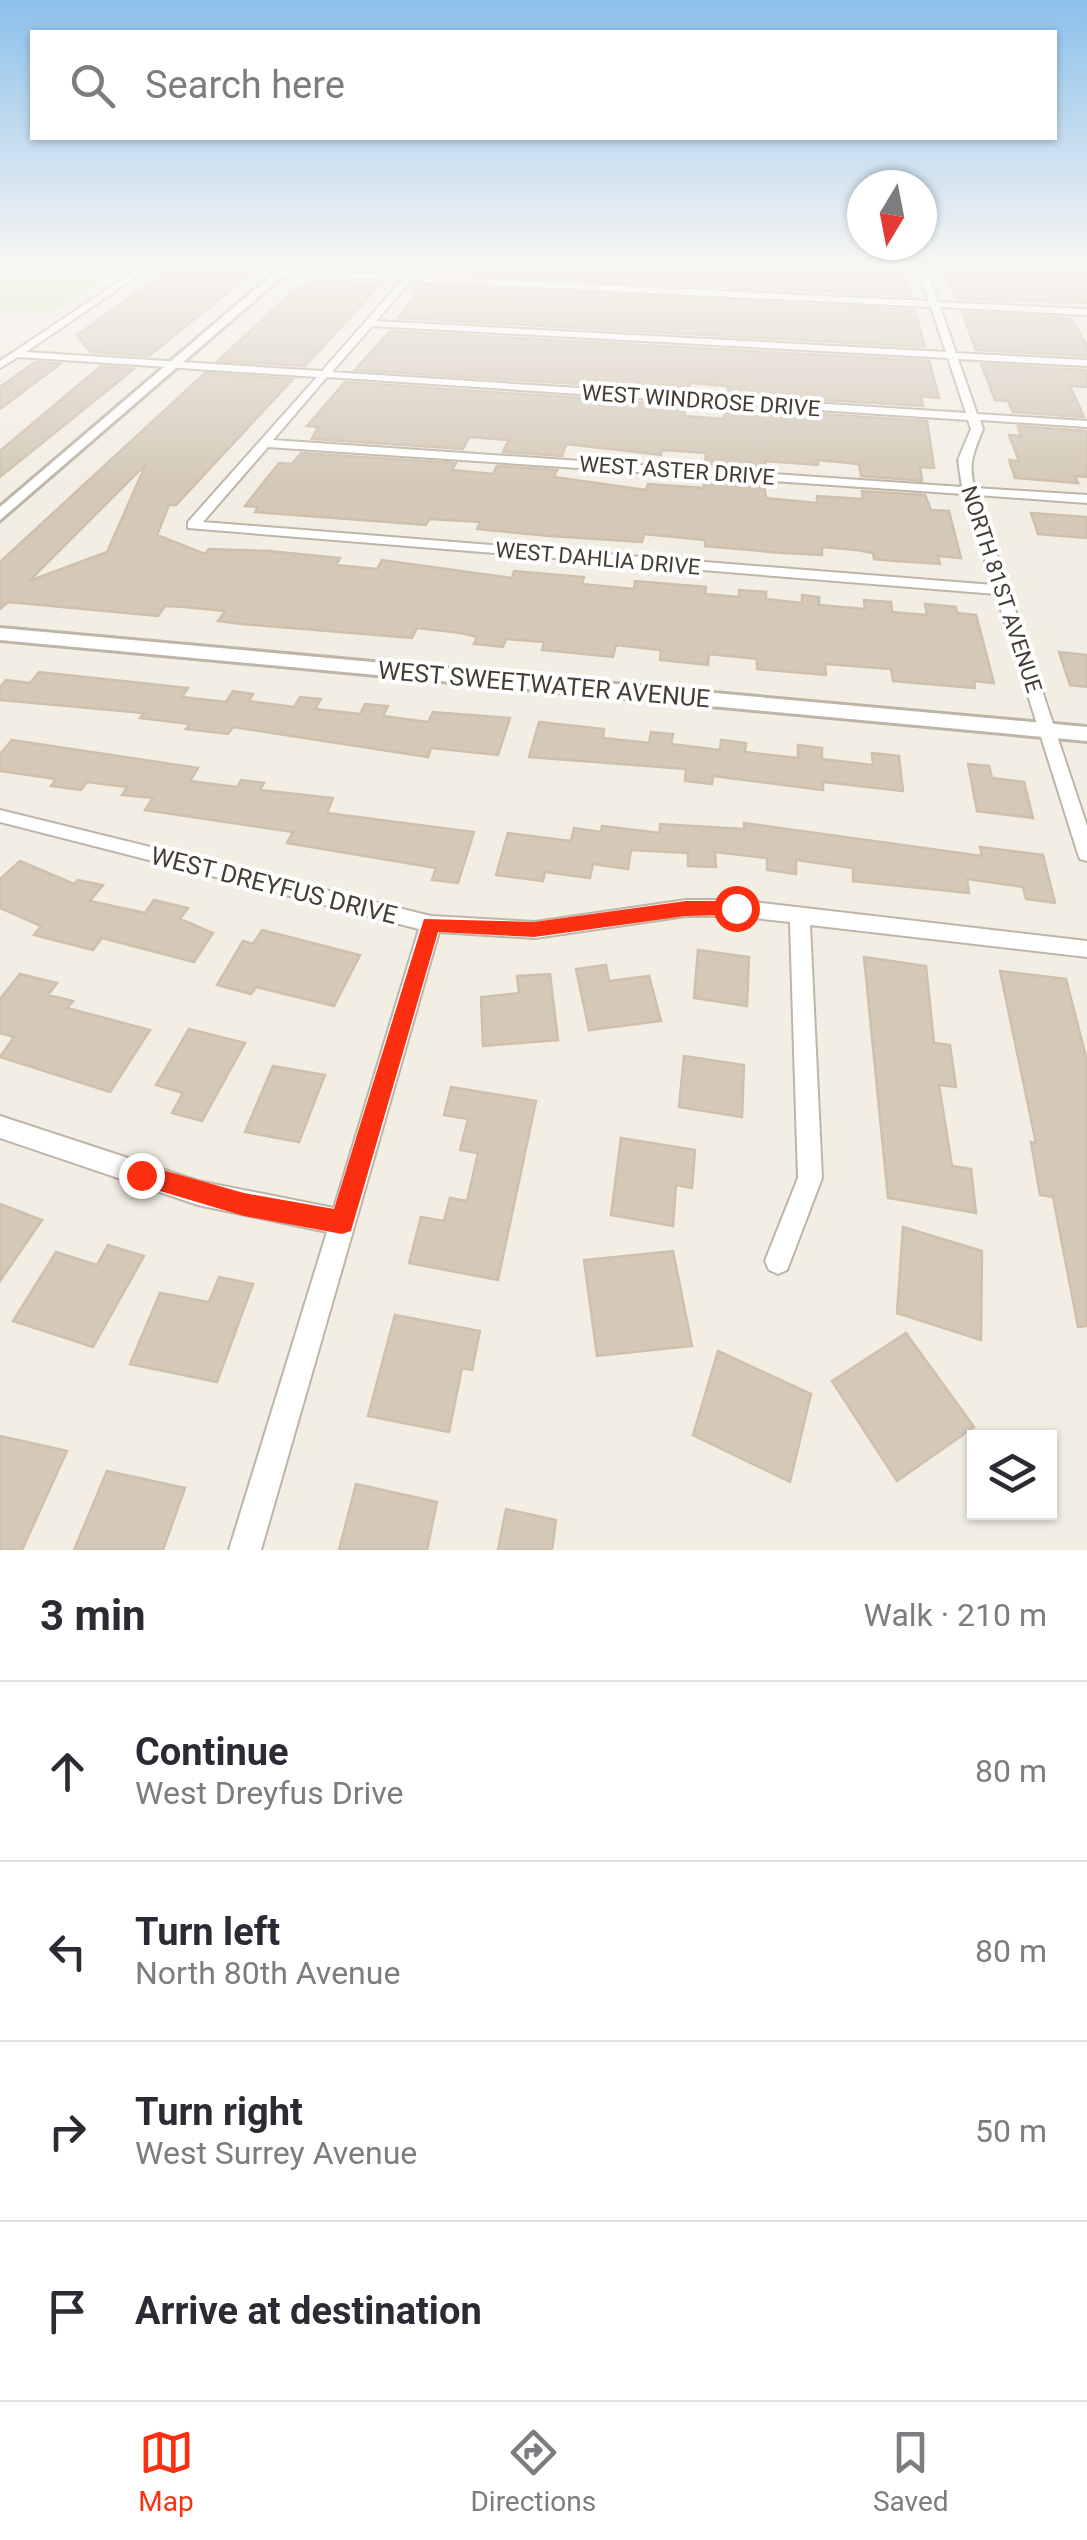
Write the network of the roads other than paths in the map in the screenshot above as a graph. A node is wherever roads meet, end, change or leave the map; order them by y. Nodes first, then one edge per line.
1 (37, 340) edge
2 (203, 340) edge
3 (353, 340) edge
4 (684, 340) edge
5 (946, 340) edge
6 (17, 354) junction
7 (951, 355) junction
8 (1087, 363) edge
9 (0, 365) edge
10 (174, 365) junction
11 (322, 376) junction
12 (974, 417) junction
13 (1087, 424) edge
14 (266, 442) junction
15 (970, 490) junction
16 (1087, 499) edge
17 (0, 515) edge
18 (1003, 590) junction
19 (0, 634) edge
20 (1048, 730) junction
21 (1087, 734) edge
22 (0, 816) edge
23 (1087, 854) edge
24 (800, 914) junction
25 (431, 924) junction
26 (1087, 949) edge
27 (0, 1127) edge
28 (342, 1222) junction
29 (778, 1261) dead end
30 (245, 1550) edge

1 - 6 street
2 - 10 street
3 - 11 street
4 - 7 street
5 - 7 street
6 - 9 street
6 - 10 street, WEST WINDROSE DRIVE
7 - 8 street
7 - 12 street
10 - 11 street, WEST WINDROSE DRIVE
10 - 17 street
11 - 12 street, WEST WINDROSE DRIVE
11 - 14 street
12 - 13 street, WEST WINDROSE DRIVE
12 - 15 street, NORTH 81ST AVENUE
14 - 15 street, WEST ASTER DRIVE
14 - 18 street, WEST DAHLIA DRIVE
15 - 16 street, WEST ASTER DRIVE
15 - 18 street, NORTH 81ST AVENUE
18 - 20 street, NORTH 81ST AVENUE
19 - 20 street, WEST SWEETWATER AVENUE
20 - 21 street, WEST SWEETWATER AVENUE
20 - 23 street, NORTH 81ST AVENUE
22 - 25 street, WEST DREYFUS DRIVE
24 - 25 street, WEST DREYFUS DRIVE
24 - 26 street, WEST DREYFUS DRIVE
24 - 29 street
25 - 28 street
27 - 28 street
28 - 30 street

